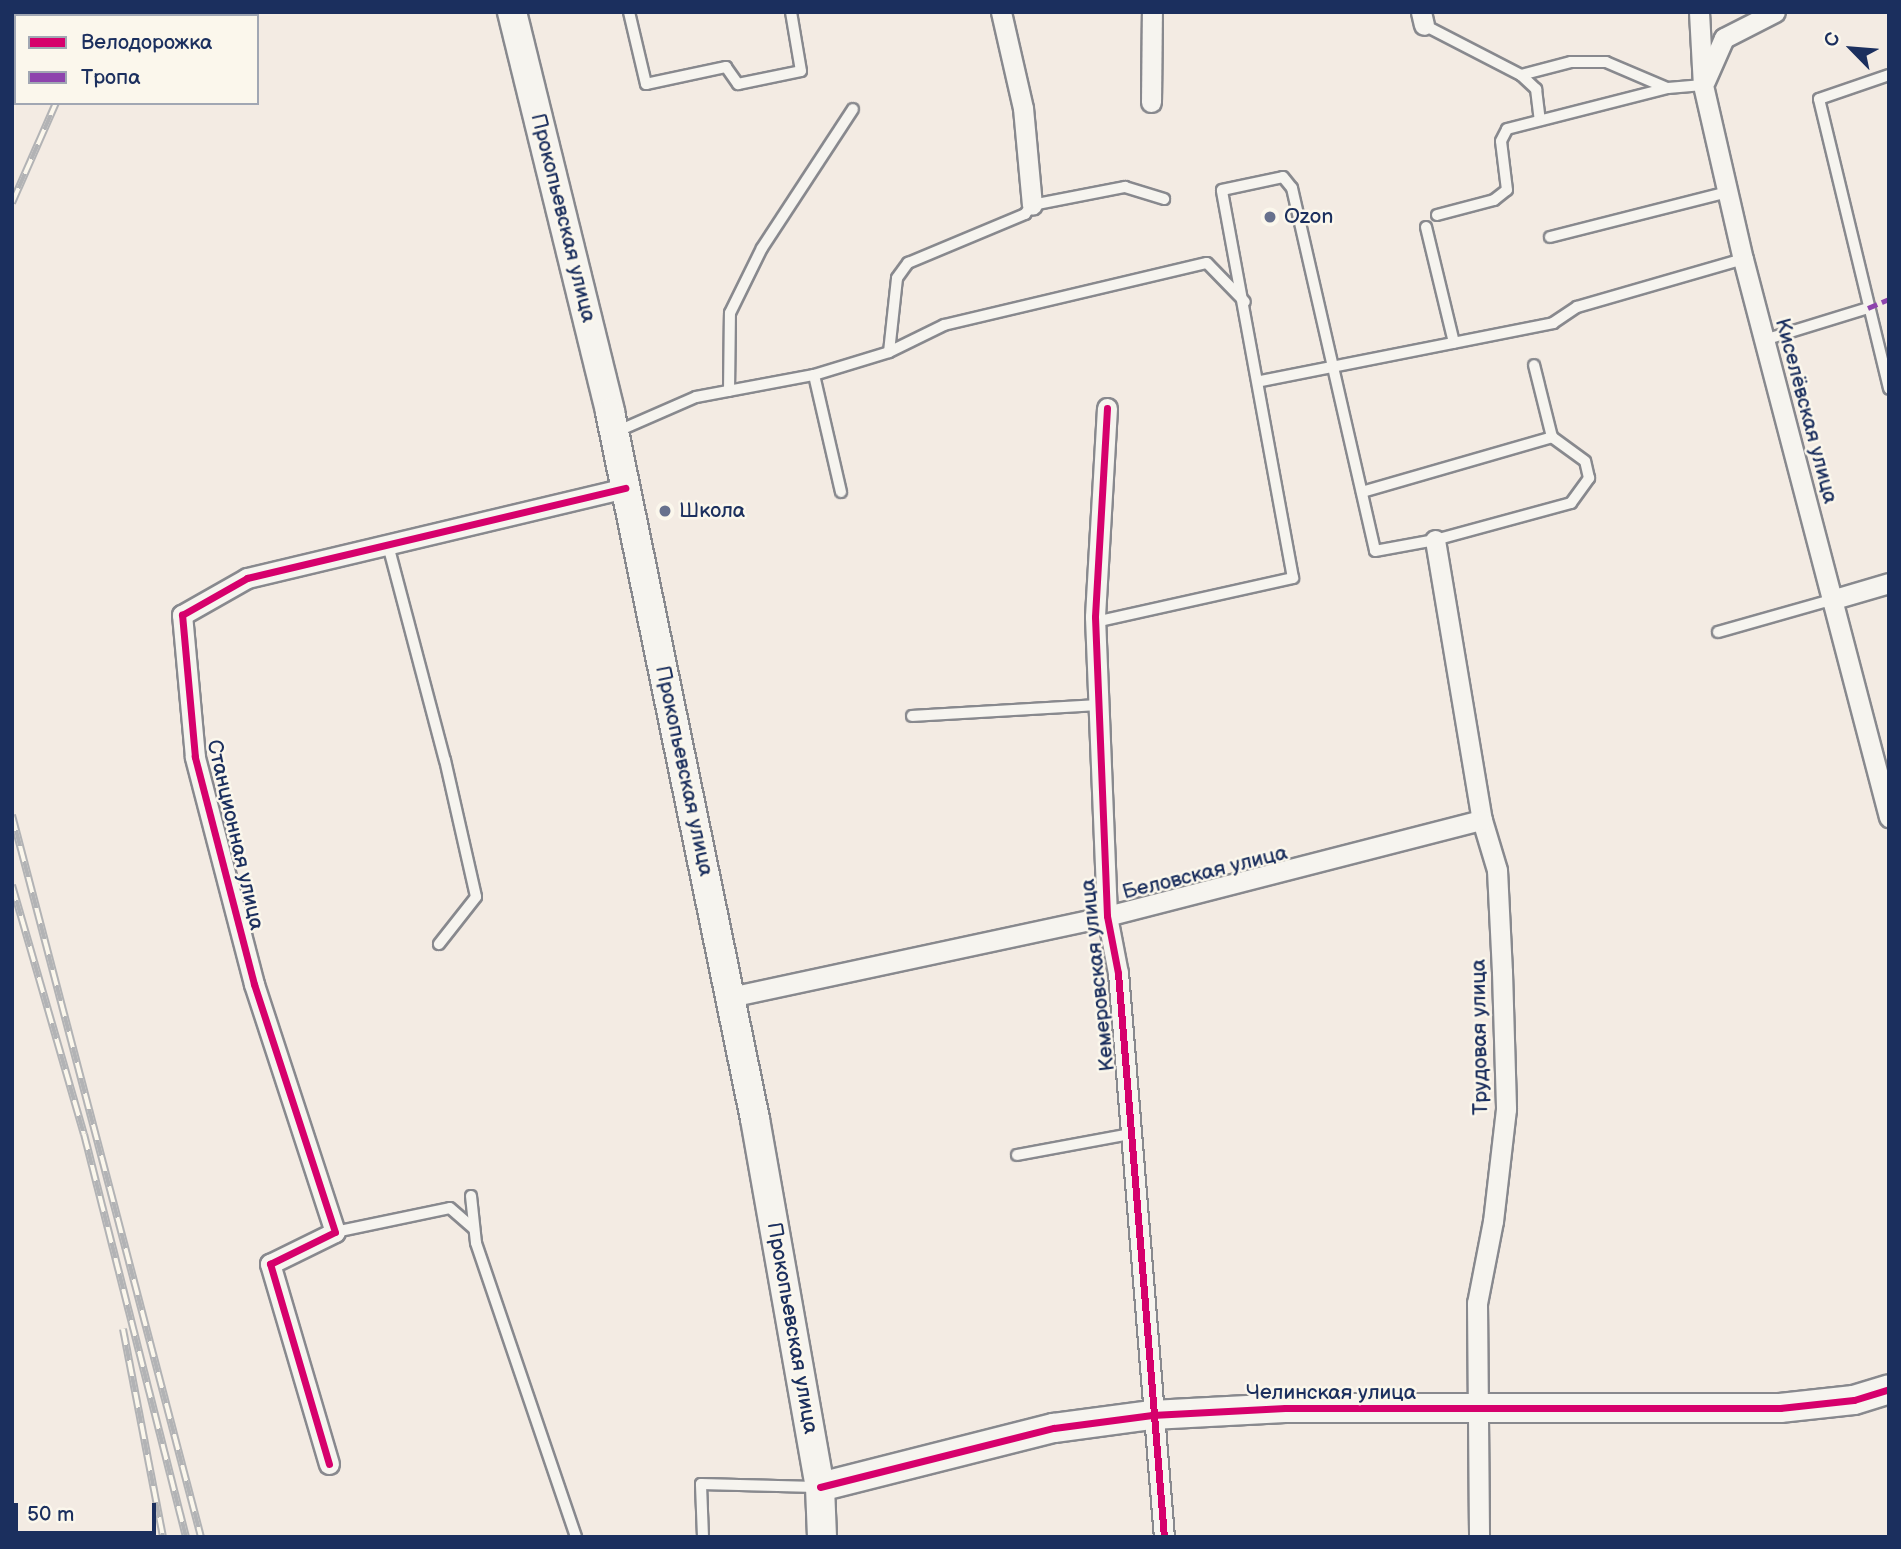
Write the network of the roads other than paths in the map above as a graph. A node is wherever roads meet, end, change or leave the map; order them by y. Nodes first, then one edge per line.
1 (512, 12) edge
2 (629, 12) edge
3 (791, 12) edge
4 (1001, 12) edge
5 (1152, 12) edge
6 (1699, 12) edge
7 (1775, 12) edge
8 (1422, 18) edge
9 (1521, 75) junction
10 (1889, 75) edge
11 (1703, 85) junction
12 (1668, 88) junction
13 (1151, 102) dead end
14 (853, 110) dead end
15 (1540, 120) junction
16 (1728, 192) junction
17 (1164, 199) dead end
18 (1032, 205) junction
19 (1437, 215) dead end
20 (1426, 227) dead end
21 (1550, 237) dead end
22 (1743, 259) junction
23 (1246, 303) junction
24 (1868, 308) junction
25 (1764, 340) junction
26 (1454, 343) junction
27 (889, 352) junction
28 (1534, 365) dead end
29 (1332, 367) junction
30 (814, 375) junction
31 (1261, 381) junction
32 (1889, 388) edge
33 (729, 391) junction
34 (1107, 408) dead end
35 (614, 432) junction
36 (1552, 437) junction
37 (625, 488) junction
38 (841, 492) dead end
39 (1362, 492) junction
40 (1435, 540) junction
41 (388, 545) junction
42 (1889, 583) edge
43 (1831, 600) junction
44 (1095, 622) junction
45 (1718, 632) dead end
46 (1098, 705) junction
47 (912, 716) dead end
48 (1889, 817) edge
49 (1482, 820) junction
50 (1107, 916) junction
51 (439, 944) dead end
52 (730, 997) junction
53 (1130, 1134) junction
54 (1017, 1155) dead end
55 (471, 1196) dead end
56 (474, 1229) junction
57 (335, 1232) junction
58 (1889, 1389) edge
59 (1479, 1411) junction
60 (1152, 1415) junction
61 (329, 1464) dead end
62 (820, 1487) junction
63 (576, 1537) edge
64 (703, 1537) edge
65 (822, 1537) edge
66 (1164, 1537) edge
67 (1479, 1537) edge

1 - 35 main road, Прокопьевская улица
2 - 3 lane
4 - 18 street
5 - 13 street
6 - 11 street, Киселёвская улица
7 - 11 street
8 - 9 lane
9 - 12 lane
9 - 15 lane
10 - 24 lane
11 - 12 lane
11 - 16 street, Киселёвская улица
12 - 15 lane
14 - 33 lane
15 - 19 lane
16 - 21 lane
16 - 22 street, Киселёвская улица
17 - 18 lane
18 - 27 lane
20 - 26 lane
22 - 25 street, Киселёвская улица
22 - 26 lane
23 - 27 lane
23 - 29 lane
23 - 31 lane
24 - 25 lane
24 - 32 lane
25 - 43 street, Киселёвская улица
26 - 29 lane
27 - 30 lane
28 - 36 lane
29 - 31 lane
29 - 39 lane
30 - 33 lane
30 - 38 lane
31 - 44 lane
33 - 35 lane
34 - 44 street, Кемеровская улица
35 - 37 main road, Прокопьевская улица
36 - 39 lane
36 - 40 lane
37 - 41 street, Станционная улица
37 - 52 main road, Прокопьевская улица
39 - 40 lane
40 - 49 street, Трудовая улица
41 - 51 lane
41 - 57 street, Станционная улица
42 - 43 street
43 - 45 lane
43 - 48 street, Киселёвская улица
44 - 46 street, Кемеровская улица
46 - 47 lane
46 - 50 street, Кемеровская улица
49 - 50 street, Беловская улица
49 - 59 street, Трудовая улица
50 - 52 street, Беловская улица
50 - 53 street, Кемеровская улица
52 - 62 main road, Прокопьевская улица
53 - 54 lane
53 - 60 street, Кемеровская улица
55 - 56 lane
56 - 57 lane
56 - 63 lane
57 - 61 street
58 - 59 main road, Челинская улица
59 - 60 main road, Челинская улица
59 - 67 street, Трудовая улица
60 - 62 main road, Челинская улица
60 - 66 street, Кемеровская улица
62 - 64 lane
62 - 65 main road, Прокопьевская улица

